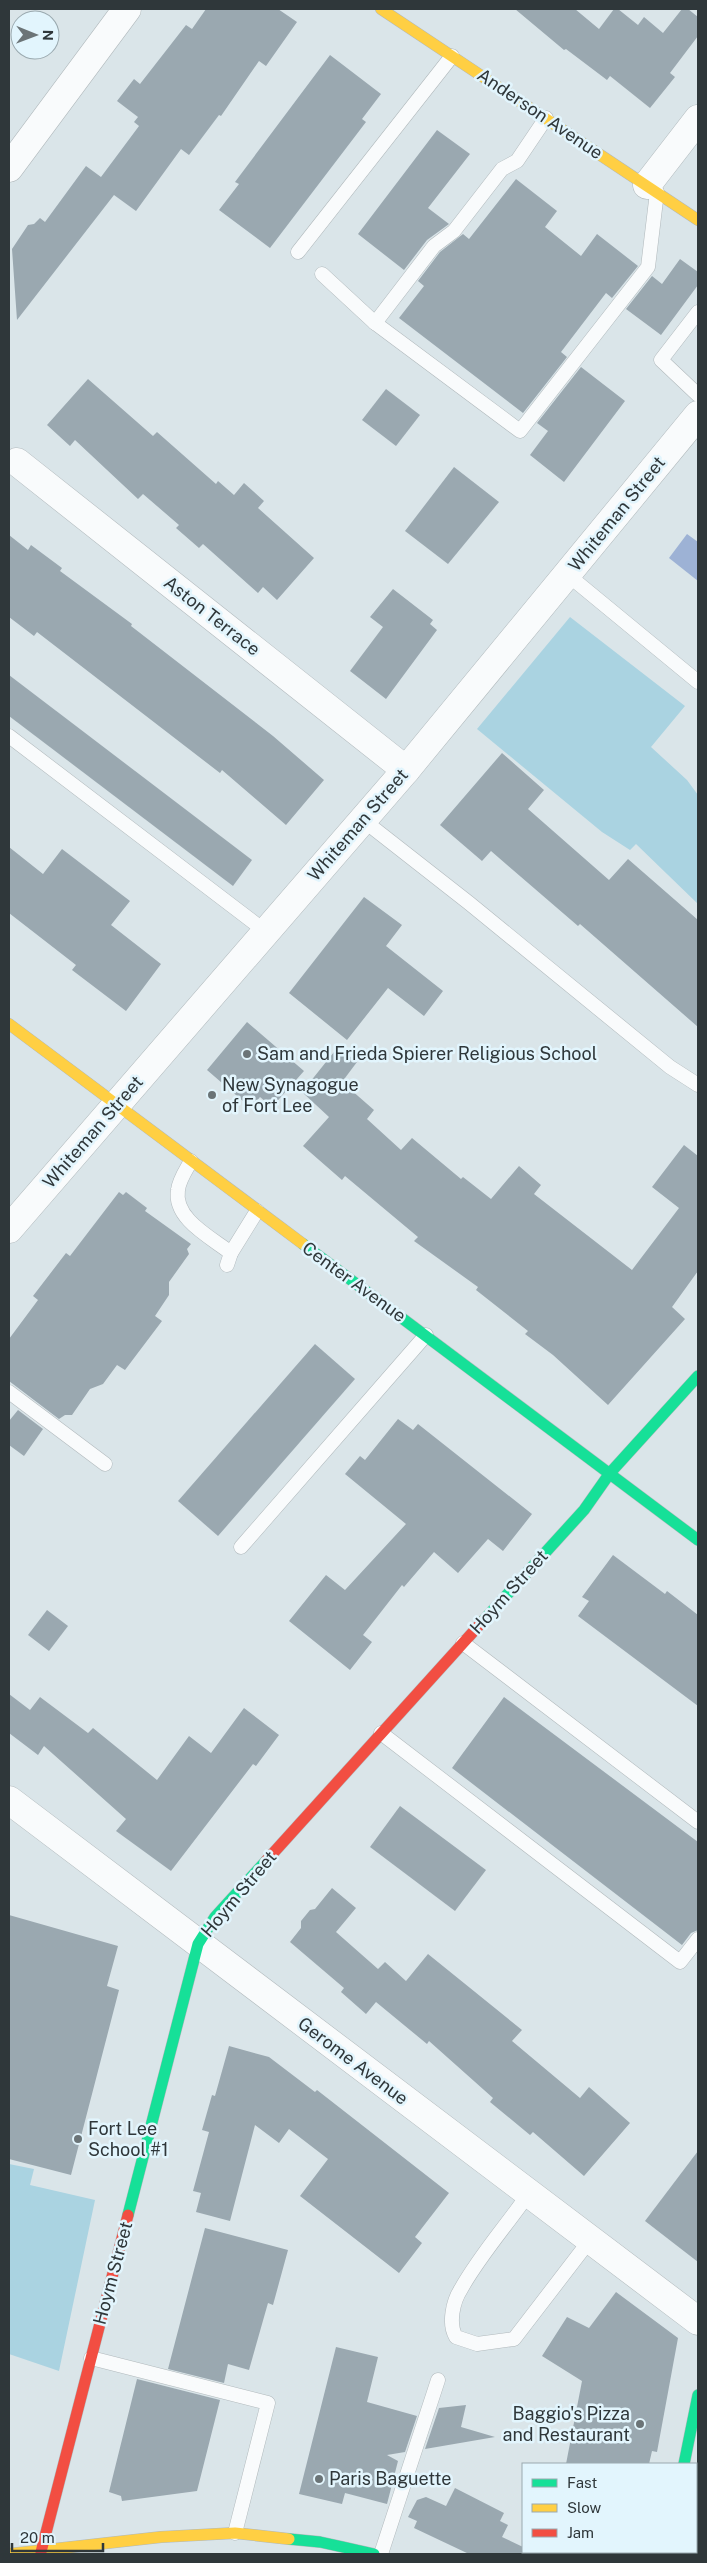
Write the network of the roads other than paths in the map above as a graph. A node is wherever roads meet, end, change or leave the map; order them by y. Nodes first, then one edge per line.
1 (127, 9) edge
2 (381, 9) edge
3 (452, 56) junction
4 (546, 118) junction
5 (698, 119) edge
6 (9, 168) edge
7 (652, 188) junction
8 (698, 220) edge
9 (298, 252) dead end
10 (322, 274) dead end
11 (698, 312) edge
12 (375, 323) junction
13 (698, 394) edge
14 (698, 415) edge
15 (17, 462) dead end
16 (568, 575) junction
17 (698, 682) edge
18 (9, 736) edge
19 (406, 770) junction
20 (363, 820) junction
21 (265, 931) junction
22 (9, 1024) edge
23 (698, 1086) edge
24 (116, 1106) junction
25 (191, 1161) junction
26 (257, 1211) junction
27 (9, 1229) edge
28 (426, 1335) junction
29 (698, 1376) edge
30 (9, 1392) edge
31 (105, 1464) dead end
32 (610, 1473) junction
33 (698, 1540) edge
34 (242, 1546) dead end
35 (463, 1643) junction
36 (381, 1733) junction
37 (9, 1800) edge
38 (698, 1822) edge
39 (698, 1939) edge
40 (198, 1944) junction
41 (529, 2193) junction
42 (590, 2240) junction
43 (698, 2321) edge
44 (91, 2358) junction
45 (438, 2380) dead end
46 (698, 2395) edge
47 (684, 2463) edge
48 (235, 2533) junction
49 (129, 2540) junction
50 (41, 2552) junction
51 (358, 2552) edge
52 (9, 2554) edge
53 (108, 2554) edge
54 (374, 2554) edge
55 (381, 2554) edge

1 - 6 street
2 - 3 main road, Anderson Avenue
3 - 4 main road, Anderson Avenue
3 - 9 lane
4 - 7 main road, Anderson Avenue
4 - 12 lane
5 - 7 street
7 - 8 main road, Anderson Avenue
7 - 12 lane
10 - 12 lane
11 - 13 lane
14 - 16 street, Whiteman Street
15 - 19 street, Aston Terrace
16 - 17 lane
16 - 19 street, Whiteman Street
18 - 21 lane
19 - 20 street, Whiteman Street
20 - 21 street, Whiteman Street
20 - 23 lane
21 - 24 street, Whiteman Street
22 - 24 main road, Center Avenue
24 - 25 main road, Center Avenue
24 - 27 street, Whiteman Street
25 - 26 main road, Center Avenue
25 - 26 lane
26 - 28 main road, Center Avenue
28 - 32 main road, Center Avenue
28 - 34 lane
29 - 32 main road, Hoym Street
30 - 31 lane
32 - 33 main road, Center Avenue
32 - 35 main road, Hoym Street
35 - 36 main road, Hoym Street
35 - 38 lane
36 - 39 lane
36 - 40 main road, Hoym Street
37 - 40 street, Gerome Avenue
40 - 41 street, Gerome Avenue
40 - 44 main road, Hoym Street
41 - 42 street, Gerome Avenue
41 - 42 lane
42 - 43 street, Gerome Avenue
44 - 48 lane
44 - 50 main road, Hoym Street
45 - 55 lane
46 - 47 main road
48 - 49 main road
48 - 51 main road
49 - 50 main road
49 - 53 main road
50 - 52 main road
51 - 54 main road

